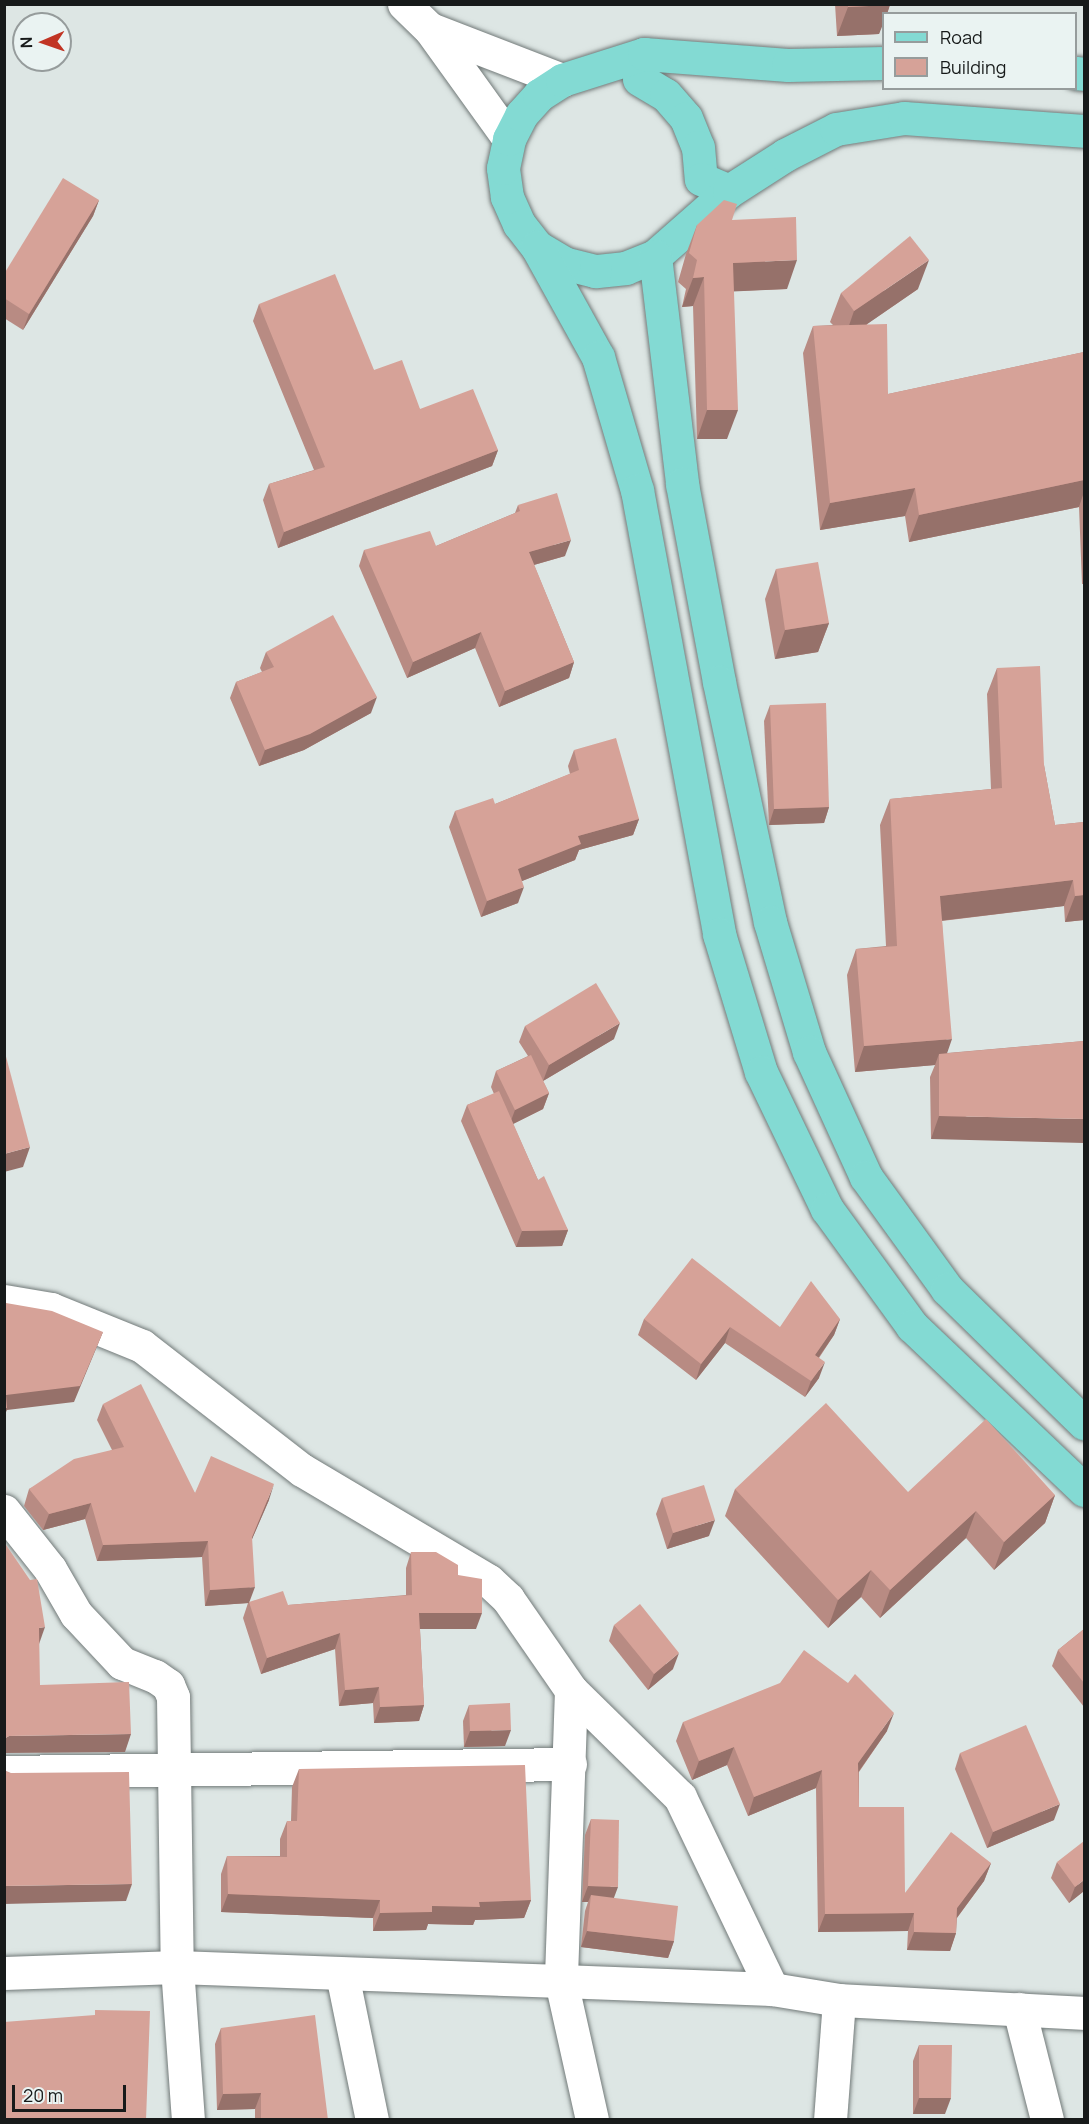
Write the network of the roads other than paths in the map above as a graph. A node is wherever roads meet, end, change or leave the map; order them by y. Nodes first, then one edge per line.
1 (404, 4) edge
2 (430, 28) junction
3 (644, 54) junction
4 (882, 63) edge
5 (562, 80) junction
6 (1084, 131) edge
7 (509, 139) junction
8 (729, 191) junction
9 (537, 247) junction
10 (655, 256) junction
11 (4, 1301) edge
12 (1084, 1424) edge
13 (1084, 1490) edge
14 (4, 1511) edge
15 (571, 1690) junction
16 (570, 1764) junction
17 (174, 1769) junction
18 (4, 1772) edge
19 (177, 1966) junction
20 (4, 1972) edge
21 (342, 1974) junction
22 (561, 1981) junction
23 (772, 1989) junction
24 (839, 2000) junction
25 (1019, 2009) junction
26 (1084, 2013) edge
27 (188, 2120) edge
28 (372, 2120) edge
29 (592, 2120) edge
30 (830, 2120) edge
31 (1047, 2120) edge

1 - 2 street
2 - 5 street
2 - 7 street
3 - 4 main road
3 - 5 main road
3 - 8 main road
5 - 7 main road
6 - 8 main road
7 - 9 main road
8 - 10 main road
9 - 10 main road
9 - 13 main road
10 - 12 main road
11 - 15 street
14 - 17 street
15 - 16 street
15 - 23 street
16 - 17 street
16 - 22 street
17 - 18 street
17 - 19 street
19 - 20 street
19 - 21 street
19 - 27 street
21 - 22 street
21 - 28 street
22 - 23 street
22 - 29 street
23 - 24 street
24 - 25 street
24 - 30 street
25 - 26 street
25 - 31 street

